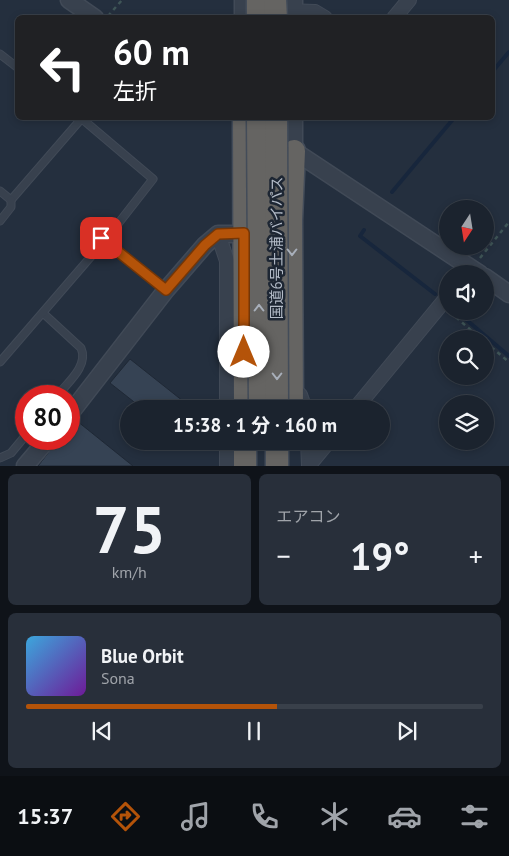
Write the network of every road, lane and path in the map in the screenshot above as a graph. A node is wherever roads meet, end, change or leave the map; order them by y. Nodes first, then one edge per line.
1 (69, 0) edge
2 (122, 0) edge
3 (409, 0) edge
4 (249, 9) edge
5 (286, 9) edge
6 (91, 15) edge
7 (110, 15) edge
8 (320, 15) edge
9 (396, 15) edge
10 (0, 54) edge
11 (15, 66) edge
12 (80, 120) edge
13 (84, 120) edge
14 (245, 120) edge
15 (248, 120) edge
16 (258, 120) edge
17 (276, 120) edge
18 (294, 120) edge
19 (294, 151) junction
20 (0, 190) edge
21 (10, 200) junction
22 (292, 220) junction
23 (0, 221) edge
24 (509, 222) edge
25 (244, 233) junction
26 (218, 234) junction
27 (101, 238) junction
28 (462, 265) edge
29 (477, 265) edge
30 (494, 284) edge
31 (166, 290) junction
32 (509, 294) edge
33 (439, 307) edge
34 (43, 313) junction
35 (459, 320) edge
36 (471, 330) edge
37 (494, 350) edge
38 (0, 362) edge
39 (509, 362) edge
40 (66, 385) edge
41 (292, 399) edge
42 (80, 400) edge
43 (227, 400) edge
44 (245, 400) edge
45 (260, 400) edge
46 (277, 400) edge
47 (302, 400) edge
48 (362, 400) edge
49 (15, 448) edge
50 (38, 450) edge
51 (227, 450) edge
52 (245, 450) edge
53 (260, 450) edge
54 (277, 450) edge
55 (296, 450) edge
56 (307, 450) edge
57 (320, 450) edge
58 (0, 458) edge
59 (24, 466) edge
60 (227, 466) edge
61 (245, 466) edge
62 (260, 466) edge
63 (278, 466) edge
64 (304, 466) edge

1 - 6 street
2 - 7 path
3 - 9 street
4 - 5 street
5 - 8 street
10 - 11 lane
12 - 21 lane
13 - 27 lane
14 - 25 highway
15 - 19 street
45 -> 16 highway, 国道6号土浦バイパス, bridge
17 -> 46 highway, 国道6号土浦バイパス, bridge
18 - 19 street
19 - 22 highway
19 - 28 street
20 - 21 lane
21 - 23 lane
22 - 25 street
22 -> 41 highway
24 - 29 path
25 - 26 street
25 - 44 highway
26 - 31 street
26 - 43 street
27 - 31 lane
27 - 34 lane
30 - 32 street
31 - 42 street
33 - 48 street
34 - 38 lane
34 - 40 lane
35 - 36 path
37 - 39 path
41 - 47 street
49 - 58 lane
50 - 59 street
51 - 60 street
52 - 61 highway
53 - 62 highway
54 - 63 highway
55 - 64 highway
56 - 64 street
57 - 64 street

